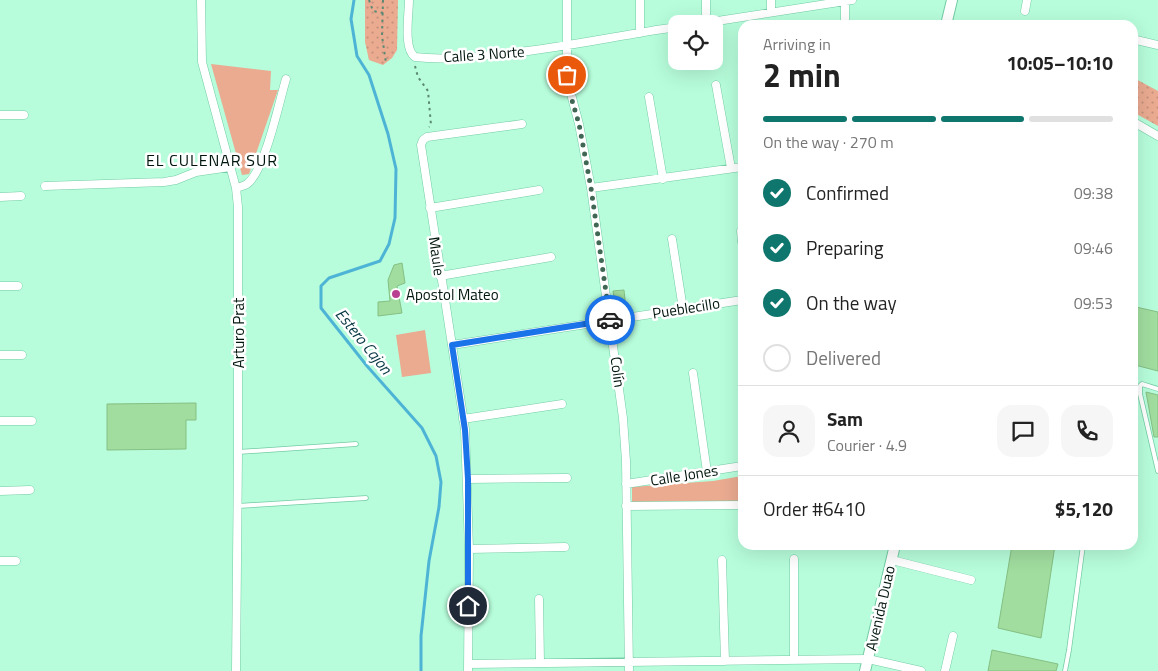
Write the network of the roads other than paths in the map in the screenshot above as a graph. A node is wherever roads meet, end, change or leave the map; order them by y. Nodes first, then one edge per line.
1 (201, 0) edge
2 (409, 0) edge
3 (567, 0) edge
4 (640, 0) edge
5 (706, 0) edge
6 (771, 0) edge
7 (847, 0) edge
8 (952, 0) edge
9 (1027, 0) edge
10 (1025, 11) dead end
11 (771, 12) junction
12 (703, 15) edge
13 (723, 20) edge
14 (845, 20) edge
15 (947, 20) edge
16 (668, 28) edge
17 (640, 33) junction
18 (1138, 40) edge
19 (1158, 45) edge
20 (566, 47) junction
21 (286, 78) dead end
22 (716, 85) dead end
23 (649, 97) dead end
24 (0, 115) edge
25 (24, 115) dead end
26 (522, 124) dead end
27 (1138, 124) edge
28 (1158, 136) edge
29 (230, 167) junction
30 (738, 167) edge
31 (731, 168) junction
32 (663, 179) junction
33 (45, 186) dead end
34 (236, 188) junction
35 (591, 188) junction
36 (539, 190) dead end
37 (21, 196) dead end
38 (0, 197) edge
39 (430, 208) junction
40 (672, 239) dead end
41 (551, 257) dead end
42 (440, 276) junction
43 (0, 286) edge
44 (18, 286) dead end
45 (738, 301) edge
46 (683, 309) junction
47 (610, 320) junction
48 (452, 345) junction
49 (0, 355) edge
50 (22, 355) dead end
51 (692, 373) dead end
52 (1158, 389) edge
53 (562, 404) dead end
54 (463, 419) junction
55 (32, 421) dead end
56 (0, 422) edge
57 (356, 444) dead end
58 (238, 452) junction
59 (738, 467) edge
60 (1158, 471) edge
61 (707, 472) junction
62 (566, 478) dead end
63 (468, 479) junction
64 (626, 484) junction
65 (30, 490) dead end
66 (0, 491) edge
67 (366, 498) dead end
68 (738, 505) edge
69 (238, 506) junction
70 (626, 506) junction
71 (565, 547) dead end
72 (469, 549) junction
73 (894, 550) edge
74 (1082, 550) edge
75 (794, 559) dead end
76 (722, 560) dead end
77 (892, 560) junction
78 (0, 561) edge
79 (16, 561) dead end
80 (971, 580) dead end
81 (539, 599) dead end
82 (953, 636) dead end
83 (794, 660) junction
84 (868, 660) junction
85 (725, 661) junction
86 (629, 662) junction
87 (540, 663) junction
88 (468, 667) edge
89 (236, 671) edge
90 (629, 671) edge
91 (866, 671) edge
92 (921, 671) edge
93 (945, 671) edge
94 (1065, 671) edge

1 - 29 street, Arturo Prat
2 - 20 street, Calle 3 Norte
3 - 20 street, Colín
4 - 17 street
5 - 12 street
6 - 11 street
7 - 11 street
7 - 14 street
8 - 15 street
9 - 10 street
11 - 13 street
16 - 17 street, Calle 3 Norte
17 - 20 street, Calle 3 Norte
18 - 19 street
20 - 35 street, Colín
21 - 34 street
22 - 31 street
23 - 32 street
24 - 25 street
26 - 39 street, Maule
27 - 28 street
29 - 33 street
29 - 34 street, Arturo Prat
30 - 31 street
31 - 32 street
32 - 35 street
34 - 58 street, Arturo Prat
35 - 47 street, Colín
36 - 39 street
37 - 38 street
39 - 42 street, Maule
40 - 46 street
41 - 42 street
42 - 48 street, Maule
43 - 44 street
45 - 46 street, Pueblecillo
46 - 47 street, Pueblecillo
47 - 48 street, Pueblecillo
47 - 64 street, Colín
48 - 54 street, Maule
49 - 50 street
51 - 61 street
52 - 60 lane
53 - 54 street
54 - 63 street, Maule
55 - 56 street
57 - 58 lane
58 - 69 street, Arturo Prat
59 - 61 street, Calle Jones
61 - 64 street, Calle Jones
62 - 63 street
63 - 72 street, Maule
64 - 70 street, Colín
65 - 66 street
67 - 69 lane
68 - 70 street
69 - 89 street, Arturo Prat
70 - 86 street, Colín
71 - 72 street
72 - 88 street, Maule
73 - 77 street, Avenida Duao
74 - 94 lane
75 - 83 street
76 - 85 street
77 - 80 street
77 - 84 street, Avenida Duao
78 - 79 street
81 - 87 street
82 - 93 street
83 - 84 street
83 - 85 street
84 - 91 street, Avenida Duao
84 - 92 street
85 - 86 street
86 - 87 street
86 - 90 street, Colín
87 - 88 street

